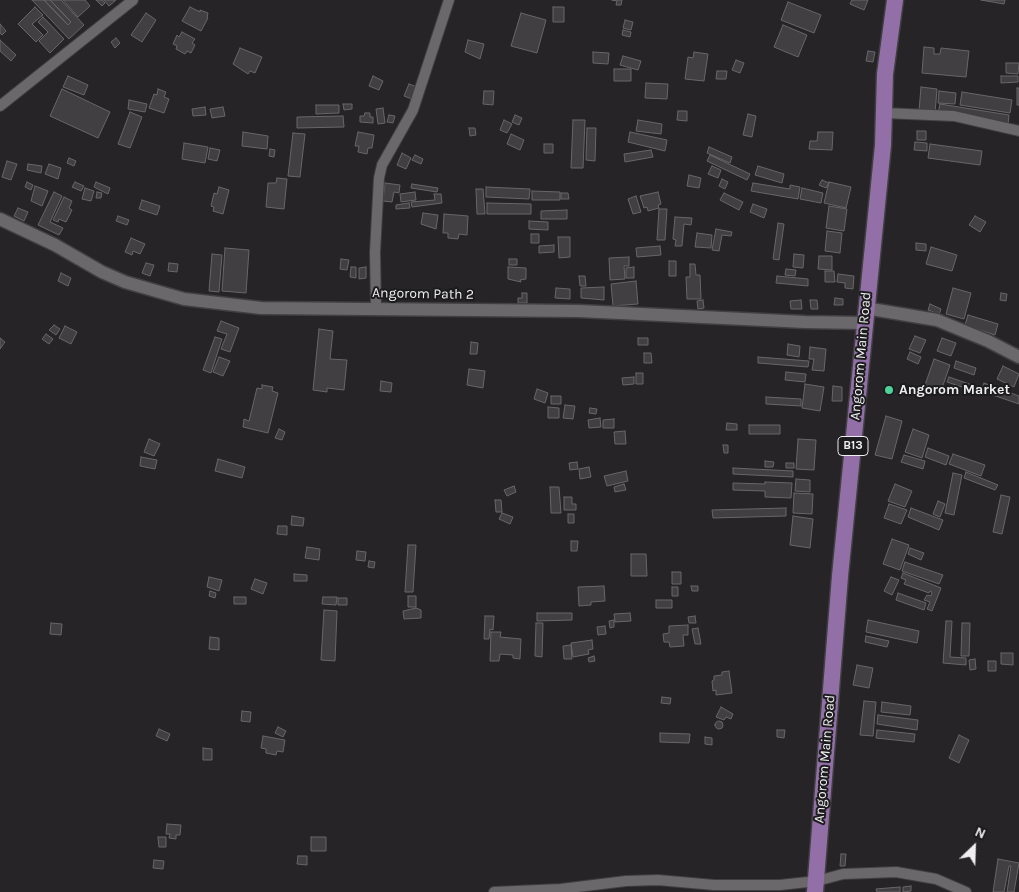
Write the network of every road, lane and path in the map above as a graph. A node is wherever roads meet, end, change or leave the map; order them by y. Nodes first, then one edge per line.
1 (133, 0) edge
2 (449, 0) edge
3 (895, 0) edge
4 (0, 106) edge
5 (884, 113) junction
6 (1019, 131) edge
7 (0, 219) edge
8 (376, 308) junction
9 (865, 315) junction
10 (1019, 357) edge
11 (816, 886) edge
12 (494, 892) edge
13 (966, 892) edge

1 - 4 street
2 - 8 street
3 - 5 highway, Angorom Main Road / B13
5 - 6 street
5 - 9 highway, Angorom Main Road / B13
7 - 8 street, Angorom Path 2
8 - 9 street, Angorom Path 2
9 - 10 street, Angorom Path 2
9 - 11 highway, Angorom Main Road / B13
11 - 12 street
11 - 13 street

